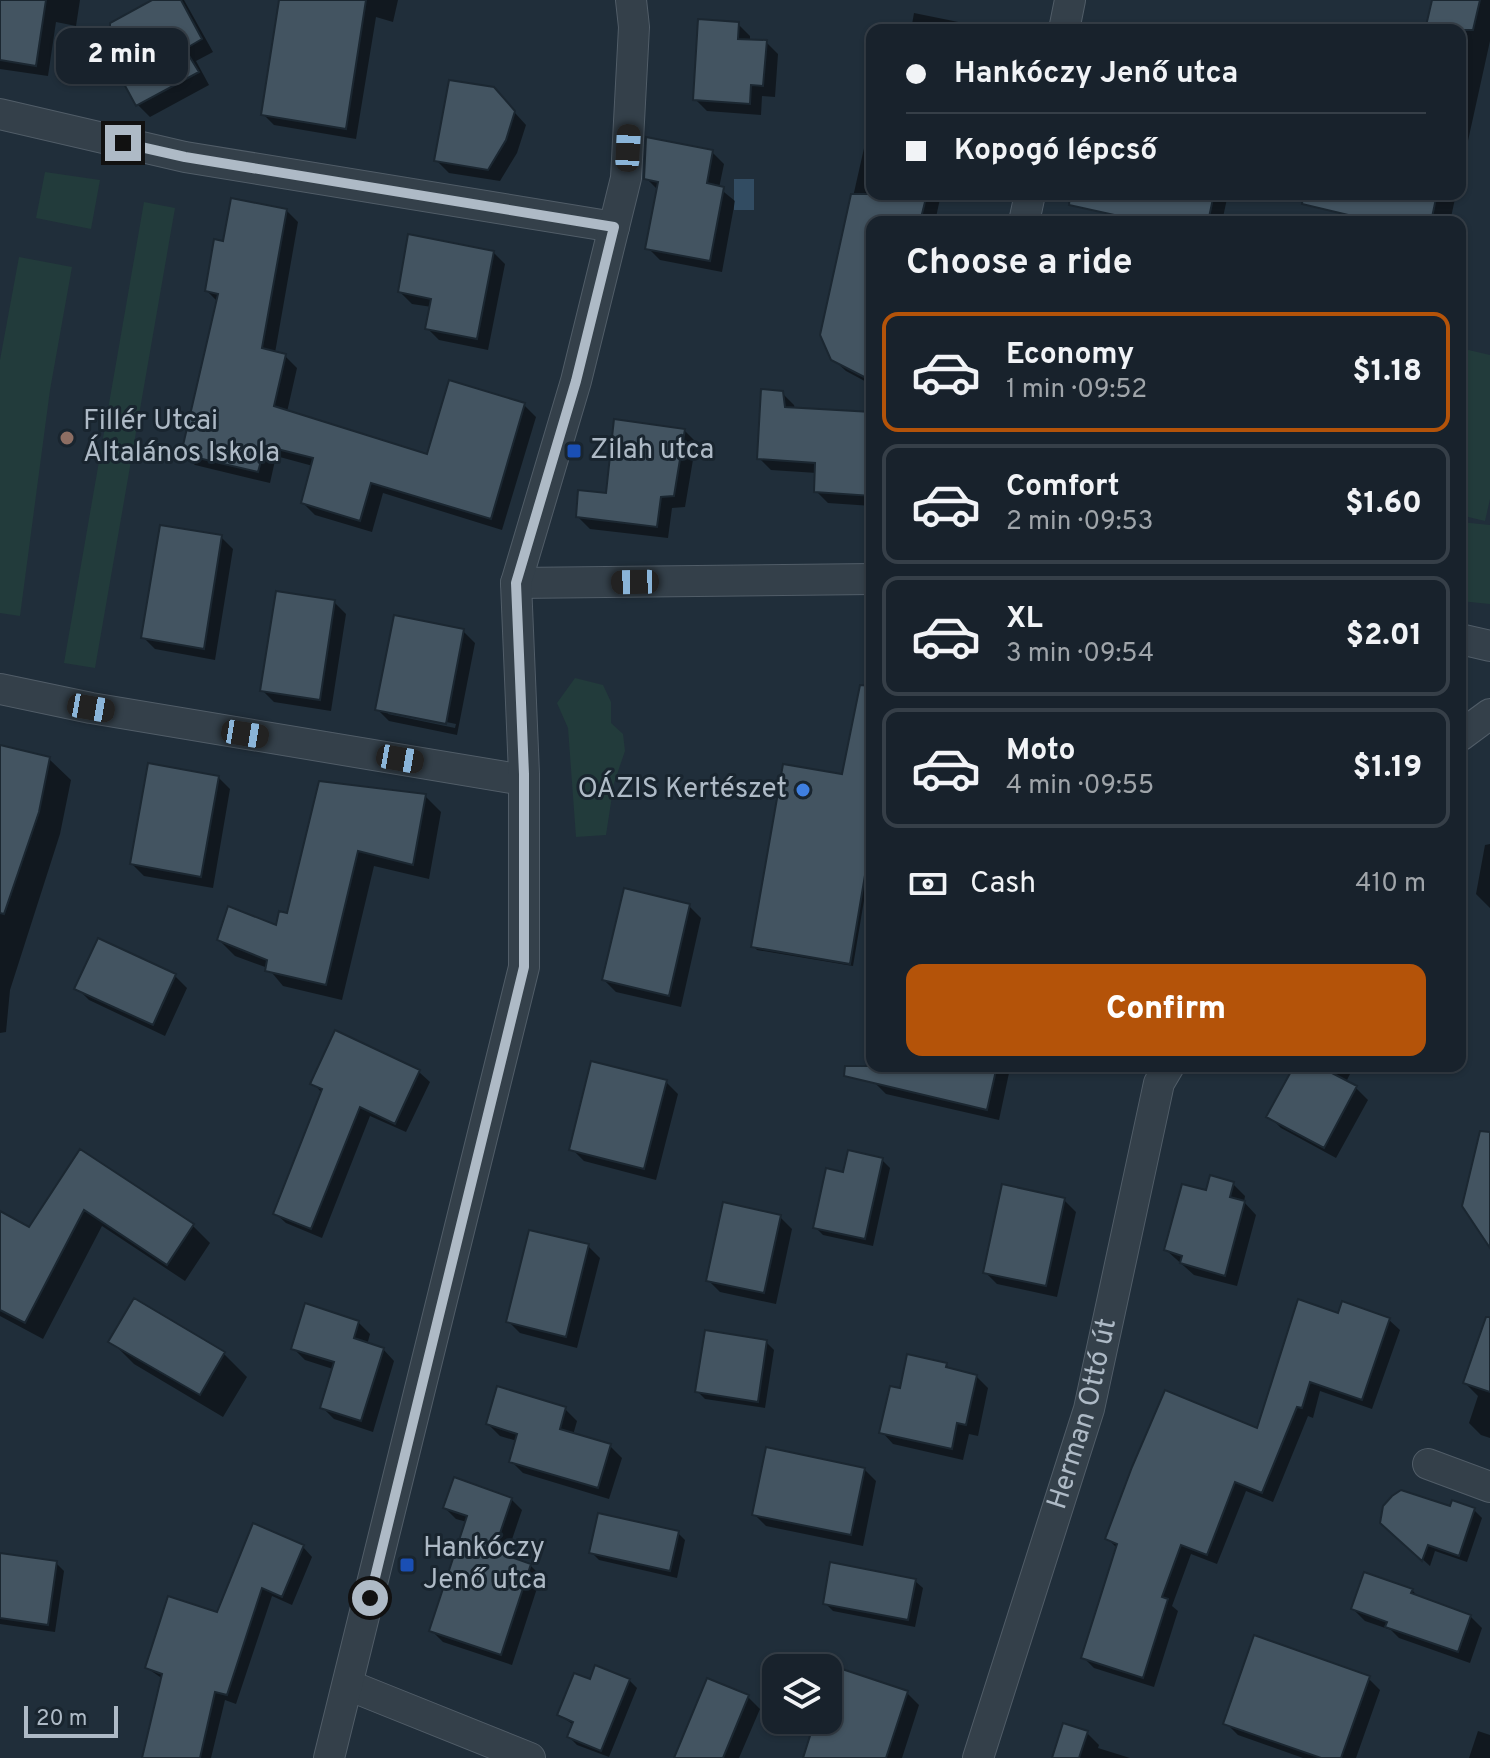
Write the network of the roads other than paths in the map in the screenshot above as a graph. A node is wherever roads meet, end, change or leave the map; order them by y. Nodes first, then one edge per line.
1 (631, 0) edge
2 (1070, 0) edge
3 (1065, 24) edge
4 (0, 114) edge
5 (614, 227) junction
6 (866, 579) edge
7 (516, 583) junction
8 (1466, 640) edge
9 (1490, 646) edge
10 (0, 689) edge
11 (1490, 714) edge
12 (1466, 732) edge
13 (524, 780) junction
14 (1165, 1072) edge
15 (1428, 1464) dead end
16 (1490, 1487) edge
17 (348, 1685) junction
18 (329, 1758) edge
19 (530, 1758) edge
20 (978, 1758) edge

1 - 5 street
2 - 3 street
4 - 5 street
5 - 7 street
6 - 7 street
7 - 13 street
8 - 9 street
10 - 13 street
11 - 12 street
13 - 17 street
14 - 20 street, Herman Ottó út
15 - 16 street
17 - 18 street
17 - 19 street

